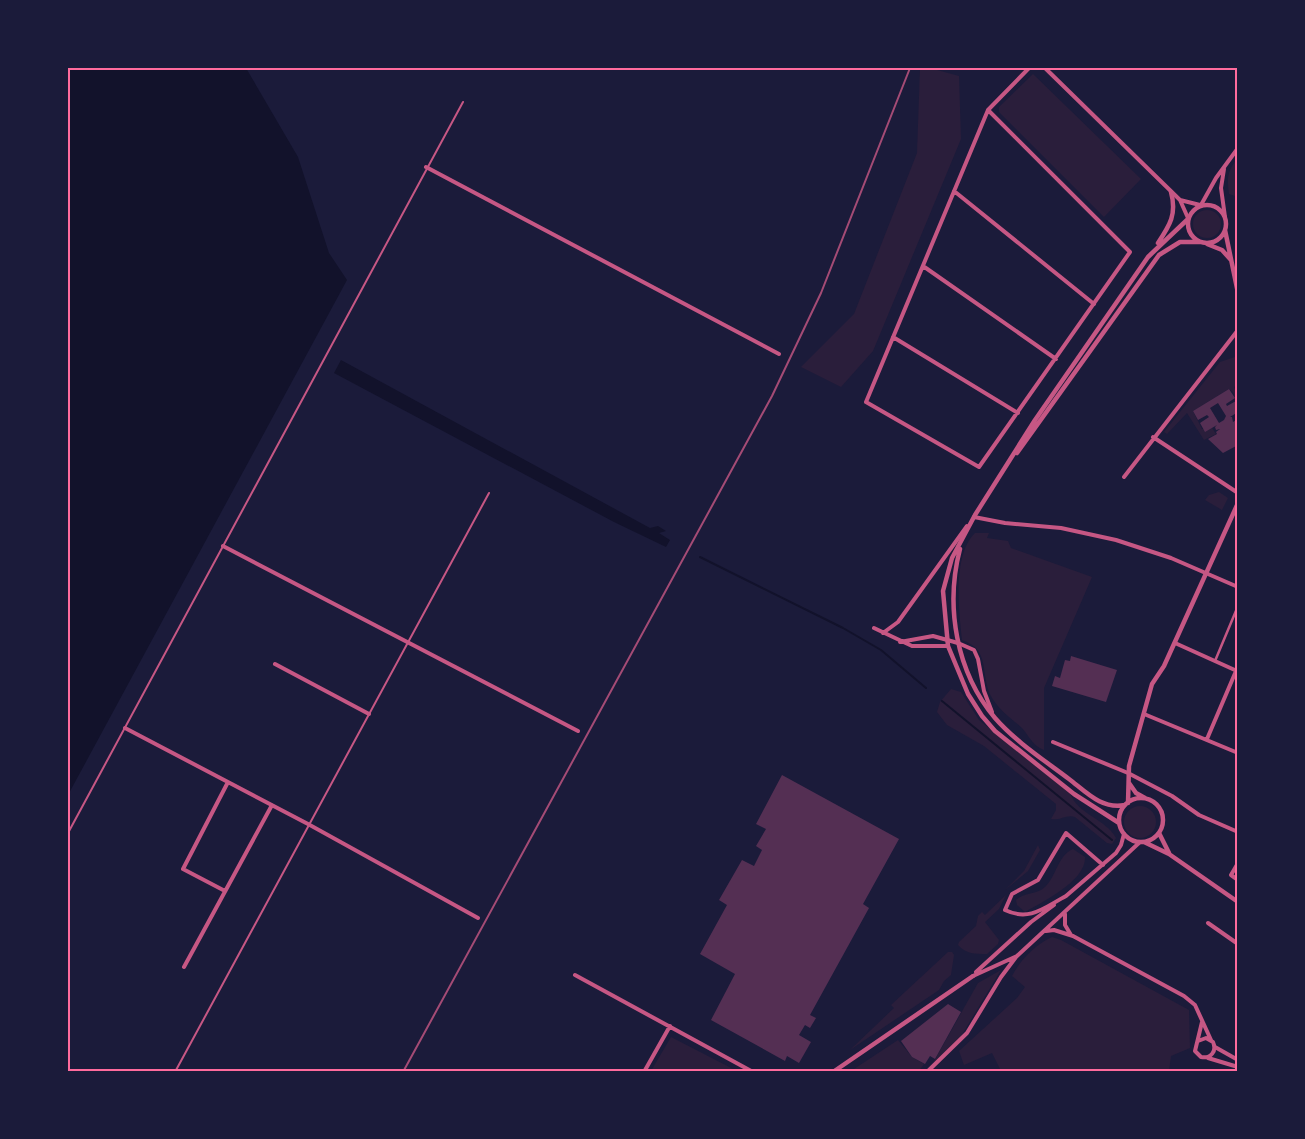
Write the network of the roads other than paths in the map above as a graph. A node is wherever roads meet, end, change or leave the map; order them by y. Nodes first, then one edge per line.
1 (1029, 68) edge
2 (1045, 68) edge
3 (462, 102) dead end
4 (988, 110) junction
5 (1238, 148) edge
6 (1225, 164) junction
7 (426, 167) junction
8 (954, 191) junction
9 (1170, 192) junction
10 (1180, 200) junction
11 (1201, 205) junction
12 (1225, 217) junction
13 (1188, 218) junction
14 (1225, 230) junction
15 (1204, 243) junction
16 (1153, 250) junction
17 (923, 266) junction
18 (1234, 266) junction
19 (1238, 293) edge
20 (1094, 304) junction
21 (1238, 330) edge
22 (893, 337) junction
23 (779, 354) dead end
24 (1056, 359) junction
25 (1018, 413) junction
26 (1153, 438) junction
27 (1124, 477) dead end
28 (998, 478) junction
29 (489, 493) dead end
30 (1238, 493) edge
31 (1238, 503) edge
32 (975, 515) junction
33 (962, 542) junction
34 (222, 546) junction
35 (1206, 573) junction
36 (1238, 586) edge
37 (1238, 606) edge
38 (874, 628) dead end
39 (883, 633) junction
40 (947, 640) junction
41 (408, 642) junction
42 (900, 642) junction
43 (958, 643) junction
44 (1175, 643) junction
45 (948, 646) junction
46 (1215, 661) junction
47 (275, 664) dead end
48 (1237, 671) edge
49 (369, 714) junction
50 (1144, 714) junction
51 (994, 717) junction
52 (125, 728) junction
53 (578, 731) dead end
54 (1207, 739) junction
55 (1053, 742) dead end
56 (1238, 753) edge
57 (1128, 773) junction
58 (1128, 781) junction
59 (228, 782) junction
60 (1149, 800) junction
61 (1126, 804) junction
62 (272, 805) junction
63 (1119, 822) junction
64 (308, 824) junction
65 (1238, 832) edge
66 (68, 833) edge
67 (1159, 833) junction
68 (1124, 834) junction
69 (1142, 842) junction
70 (1169, 854) junction
71 (1238, 863) edge
72 (1103, 865) junction
73 (1238, 880) edge
74 (225, 891) junction
75 (1066, 896) junction
76 (1238, 902) edge
77 (1066, 912) junction
78 (478, 918) dead end
79 (1208, 923) dead end
80 (1044, 931) junction
81 (1073, 936) junction
82 (1238, 944) edge
83 (1017, 956) junction
84 (184, 967) dead end
85 (575, 975) dead end
86 (973, 976) junction
87 (1202, 1022) junction
88 (670, 1026) junction
89 (1211, 1040) junction
90 (1198, 1041) junction
91 (1215, 1047) junction
92 (1208, 1058) junction
93 (1238, 1060) edge
94 (1238, 1067) edge
95 (175, 1072) edge
96 (644, 1072) edge
97 (753, 1072) edge
98 (833, 1072) edge
99 (928, 1072) edge

1 - 4 street
2 - 9 street
3 - 7 lane
4 - 8 street
4 - 20 street
5 - 6 street
6 - 11 street
6 - 12 street
7 - 23 street
7 - 34 lane
8 - 17 street
8 - 20 street
9 - 10 street
9 - 16 street
10 - 11 street
10 - 13 street
11 - 12 street
11 - 13 street
12 - 14 street
13 - 15 street
13 - 16 street
14 - 15 street
14 - 18 street
15 - 18 street
15 - 28 street
16 - 28 street
17 - 22 street
17 - 24 street
18 - 19 street
20 - 24 street
21 - 26 street
22 - 25 street
22 - 25 street
24 - 25 street
26 - 27 street
26 - 30 street
28 - 32 street
29 - 41 lane
31 - 35 street
32 - 33 street
32 - 35 street
32 - 39 street
33 - 40 street
33 - 43 street
34 - 41 street
34 - 52 lane
35 - 36 street
35 - 44 street
37 - 46 street
38 - 39 street
39 - 42 street
40 - 42 street
40 - 43 street
40 - 45 street
41 - 49 lane
41 - 53 street
42 - 45 street
43 - 51 street
43 - 51 street
44 - 46 street
44 - 50 street
45 - 63 street
46 - 48 street
47 - 49 street
48 - 54 street
49 - 64 lane
50 - 54 street
50 - 57 street
51 - 61 street
52 - 59 street
52 - 66 lane
54 - 56 street
55 - 57 street
57 - 58 street
57 - 65 street
58 - 60 street
58 - 61 street
59 - 62 street
59 - 74 street
60 - 61 street
60 - 67 street
61 - 63 street
62 - 64 street
62 - 74 street
63 - 68 street
64 - 78 street
64 - 95 lane
67 - 69 street
67 - 70 street
68 - 69 street
68 - 72 street
69 - 70 street
69 - 77 street
70 - 76 street
71 - 73 street
72 - 75 street
72 - 75 street
74 - 84 street
75 - 86 street
77 - 80 street
77 - 81 street
79 - 82 street
80 - 81 street
80 - 83 street
81 - 87 street
83 - 86 street
83 - 99 street
85 - 88 street
86 - 98 street
87 - 89 street
87 - 90 street
88 - 96 street
88 - 97 street
89 - 90 street
89 - 91 street
90 - 92 street
91 - 92 street
91 - 93 street
92 - 94 street

